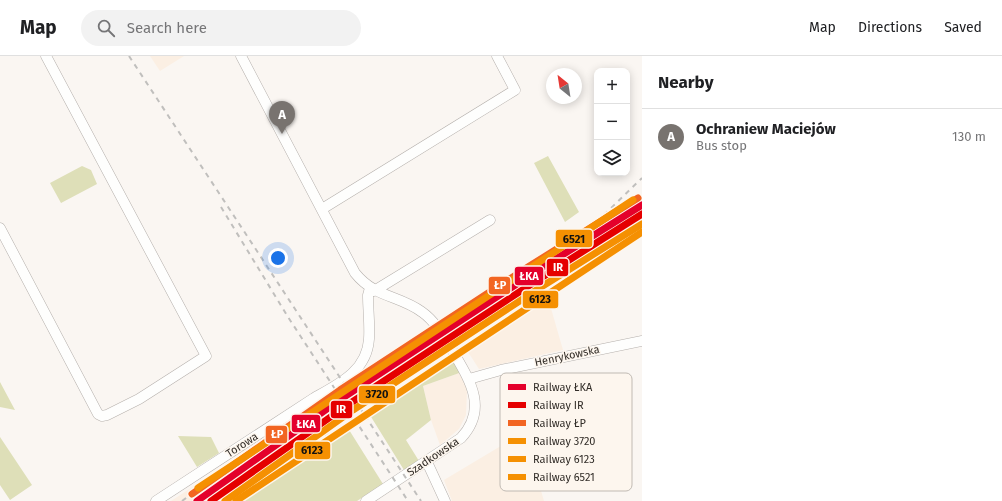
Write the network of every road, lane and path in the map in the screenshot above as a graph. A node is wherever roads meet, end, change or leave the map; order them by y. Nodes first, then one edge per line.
1 (46, 56) edge
2 (241, 56) edge
3 (498, 56) edge
4 (322, 209) junction
5 (490, 220) dead end
6 (0, 228) edge
7 (369, 287) junction
8 (642, 341) edge
9 (470, 380) junction
10 (427, 462) junction
11 (156, 501) edge
12 (366, 501) edge
13 (445, 501) edge

1 - 6 street
2 - 4 street
3 - 4 street
4 - 7 street
5 - 7 street
7 - 9 street, Szadkowska
7 - 11 street, Torowa
8 - 9 street, Henrykowska
9 - 10 street, Szadkowska
10 - 12 street, Szadkowska
10 - 13 street

